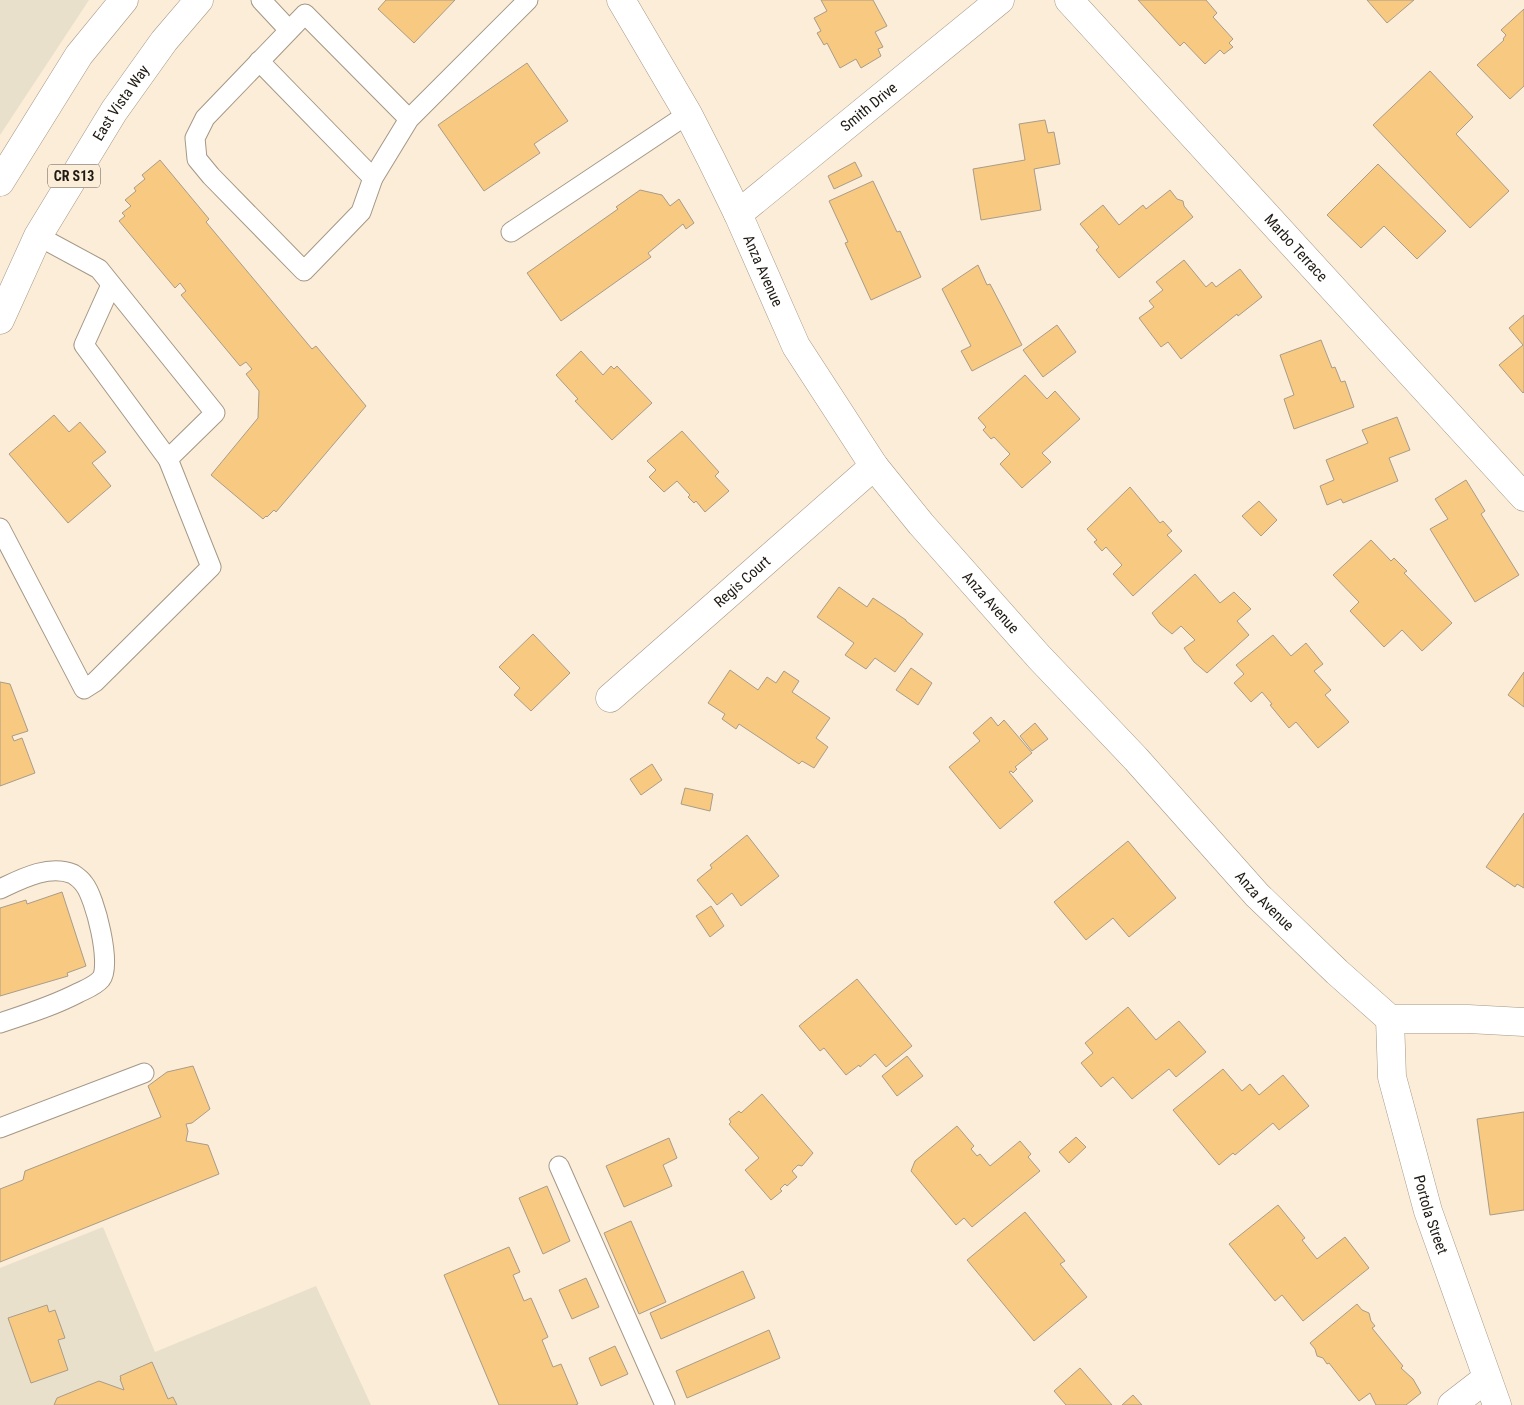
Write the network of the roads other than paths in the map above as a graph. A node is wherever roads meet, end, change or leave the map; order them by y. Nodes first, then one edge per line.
1 (124, 0) edge
2 (199, 0) edge
3 (261, 0) edge
4 (528, 0) edge
5 (621, 0) edge
6 (1000, 0) edge
7 (1068, 0) edge
8 (289, 30) junction
9 (259, 61) junction
10 (688, 114) junction
11 (409, 119) junction
12 (373, 178) junction
13 (0, 182) edge
14 (738, 214) junction
15 (511, 232) dead end
16 (38, 236) junction
17 (112, 285) junction
18 (0, 320) edge
19 (168, 459) junction
20 (874, 466) junction
21 (1524, 497) edge
22 (0, 528) edge
23 (610, 698) dead end
24 (0, 889) edge
25 (1390, 1019) junction
26 (1524, 1022) edge
27 (0, 1023) edge
28 (144, 1072) dead end
29 (0, 1128) edge
30 (559, 1166) dead end
31 (1487, 1378) junction
32 (664, 1405) edge
33 (1452, 1405) edge
34 (1498, 1405) edge

1 - 13 street
2 - 16 street, East Vista Way / CR S13
3 - 8 lane
4 - 11 lane
5 - 10 street, Anza Avenue
6 - 14 street, Smith Drive
7 - 21 street, Marbo Terrace
8 - 9 lane
8 - 11 lane
9 - 12 lane
9 - 12 lane
10 - 14 street, Anza Avenue
10 - 15 lane
11 - 12 lane
14 - 20 street, Anza Avenue
16 - 17 lane
16 - 18 street, East Vista Way / CR S13
17 - 19 lane
17 - 19 lane
19 - 22 lane
20 - 23 street, Regis Court
20 - 25 street, Anza Avenue
24 - 27 lane
25 - 26 street
25 - 31 street, Portola Street
28 - 29 lane
30 - 32 lane
31 - 33 street
31 - 34 street, Portola Street

